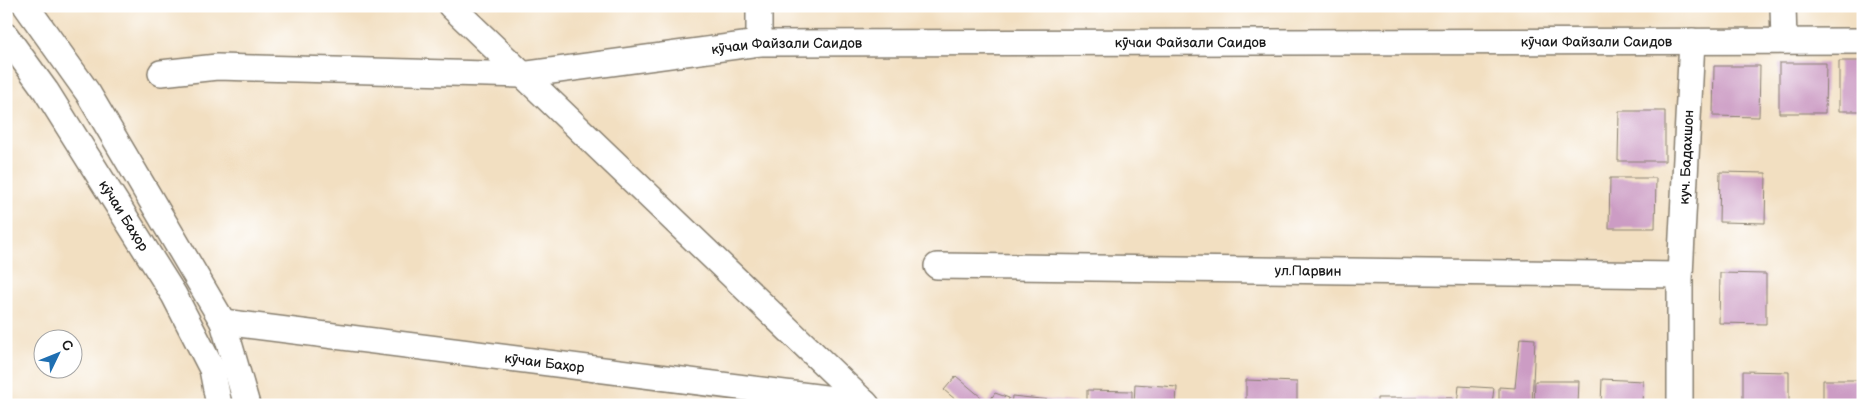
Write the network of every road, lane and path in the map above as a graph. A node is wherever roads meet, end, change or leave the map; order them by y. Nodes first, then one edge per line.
1 (26, 6) edge
2 (451, 6) edge
3 (759, 6) edge
4 (1783, 6) edge
5 (6, 36) edge
6 (1692, 41) junction
7 (1784, 41) junction
8 (1863, 41) edge
9 (759, 43) junction
10 (162, 73) dead end
11 (521, 75) junction
12 (937, 266) dead end
13 (1680, 275) junction
14 (223, 322) junction
15 (866, 404) edge
16 (219, 405) edge
17 (247, 405) edge
18 (1680, 405) edge

1 - 14 street
2 - 11 street, кӯчаи Баҳор
3 - 9 street
4 - 7 street
5 - 16 street, кӯчаи Баҳор
6 - 7 street, кӯчаи Файзали Саидов
6 - 9 street, кӯчаи Файзали Саидов
6 - 13 street, куч. Бадахшон
7 - 8 street, кӯчаи Файзали Саидов
9 - 11 street, кӯчаи Файзали Саидов
10 - 11 street
11 - 15 street, кӯчаи Баҳор
12 - 13 street, ул.Парвин
13 - 18 street, куч. Бадахшон
14 - 15 street, кӯчаи Баҳор
14 - 17 street

